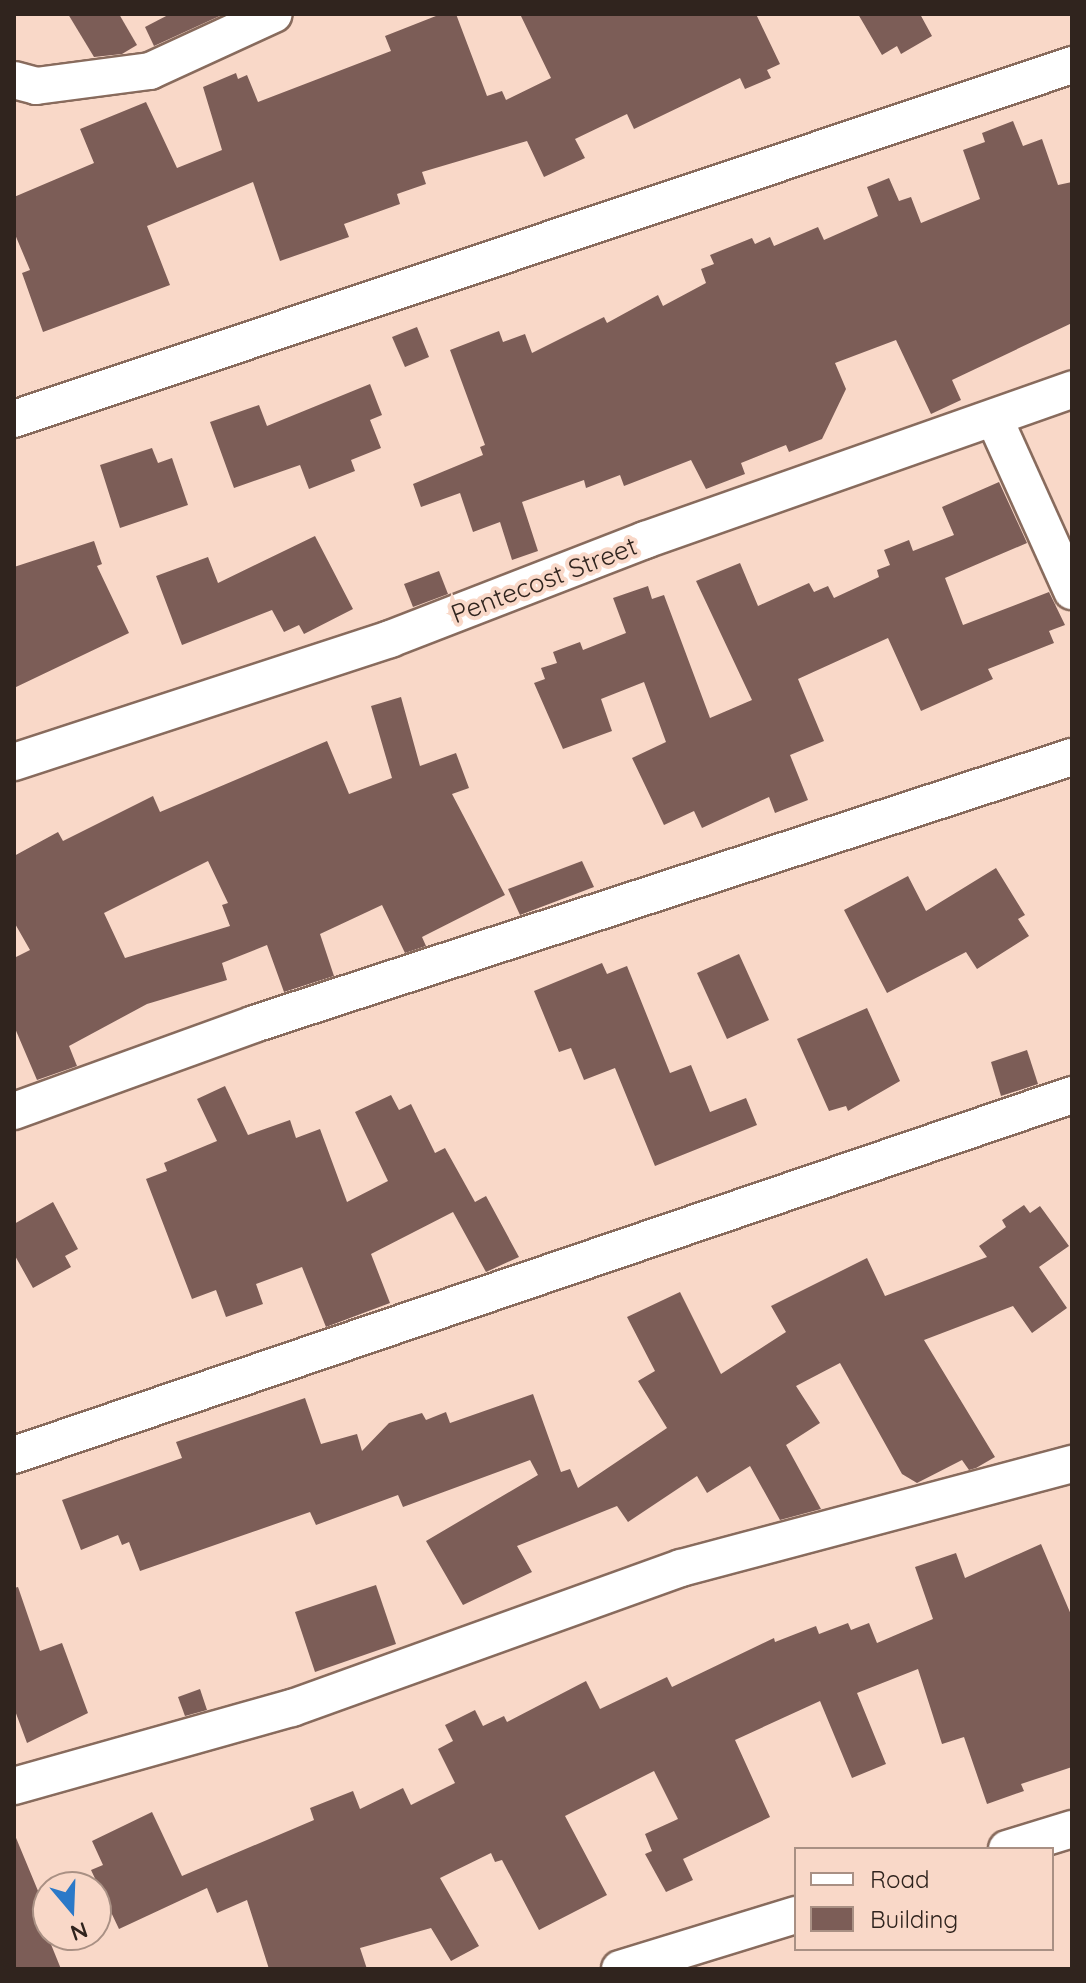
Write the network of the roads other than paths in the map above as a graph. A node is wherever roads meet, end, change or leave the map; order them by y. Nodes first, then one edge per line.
1 (274, 14) edge
2 (1072, 65) edge
3 (14, 80) edge
4 (1072, 390) edge
5 (994, 418) junction
6 (14, 419) edge
7 (1072, 591) edge
8 (1072, 757) edge
9 (14, 762) edge
10 (1072, 1095) edge
11 (14, 1111) edge
12 (14, 1455) edge
13 (1072, 1464) edge
14 (14, 1786) edge
15 (1072, 1829) edge
16 (1014, 1847) edge
17 (794, 1916) edge
18 (620, 1969) edge

1 - 3 street
2 - 6 street
4 - 5 street, Pentecost Street
5 - 7 street
5 - 9 street, Pentecost Street
8 - 11 street
10 - 12 street
13 - 14 street
15 - 16 street
17 - 18 street

